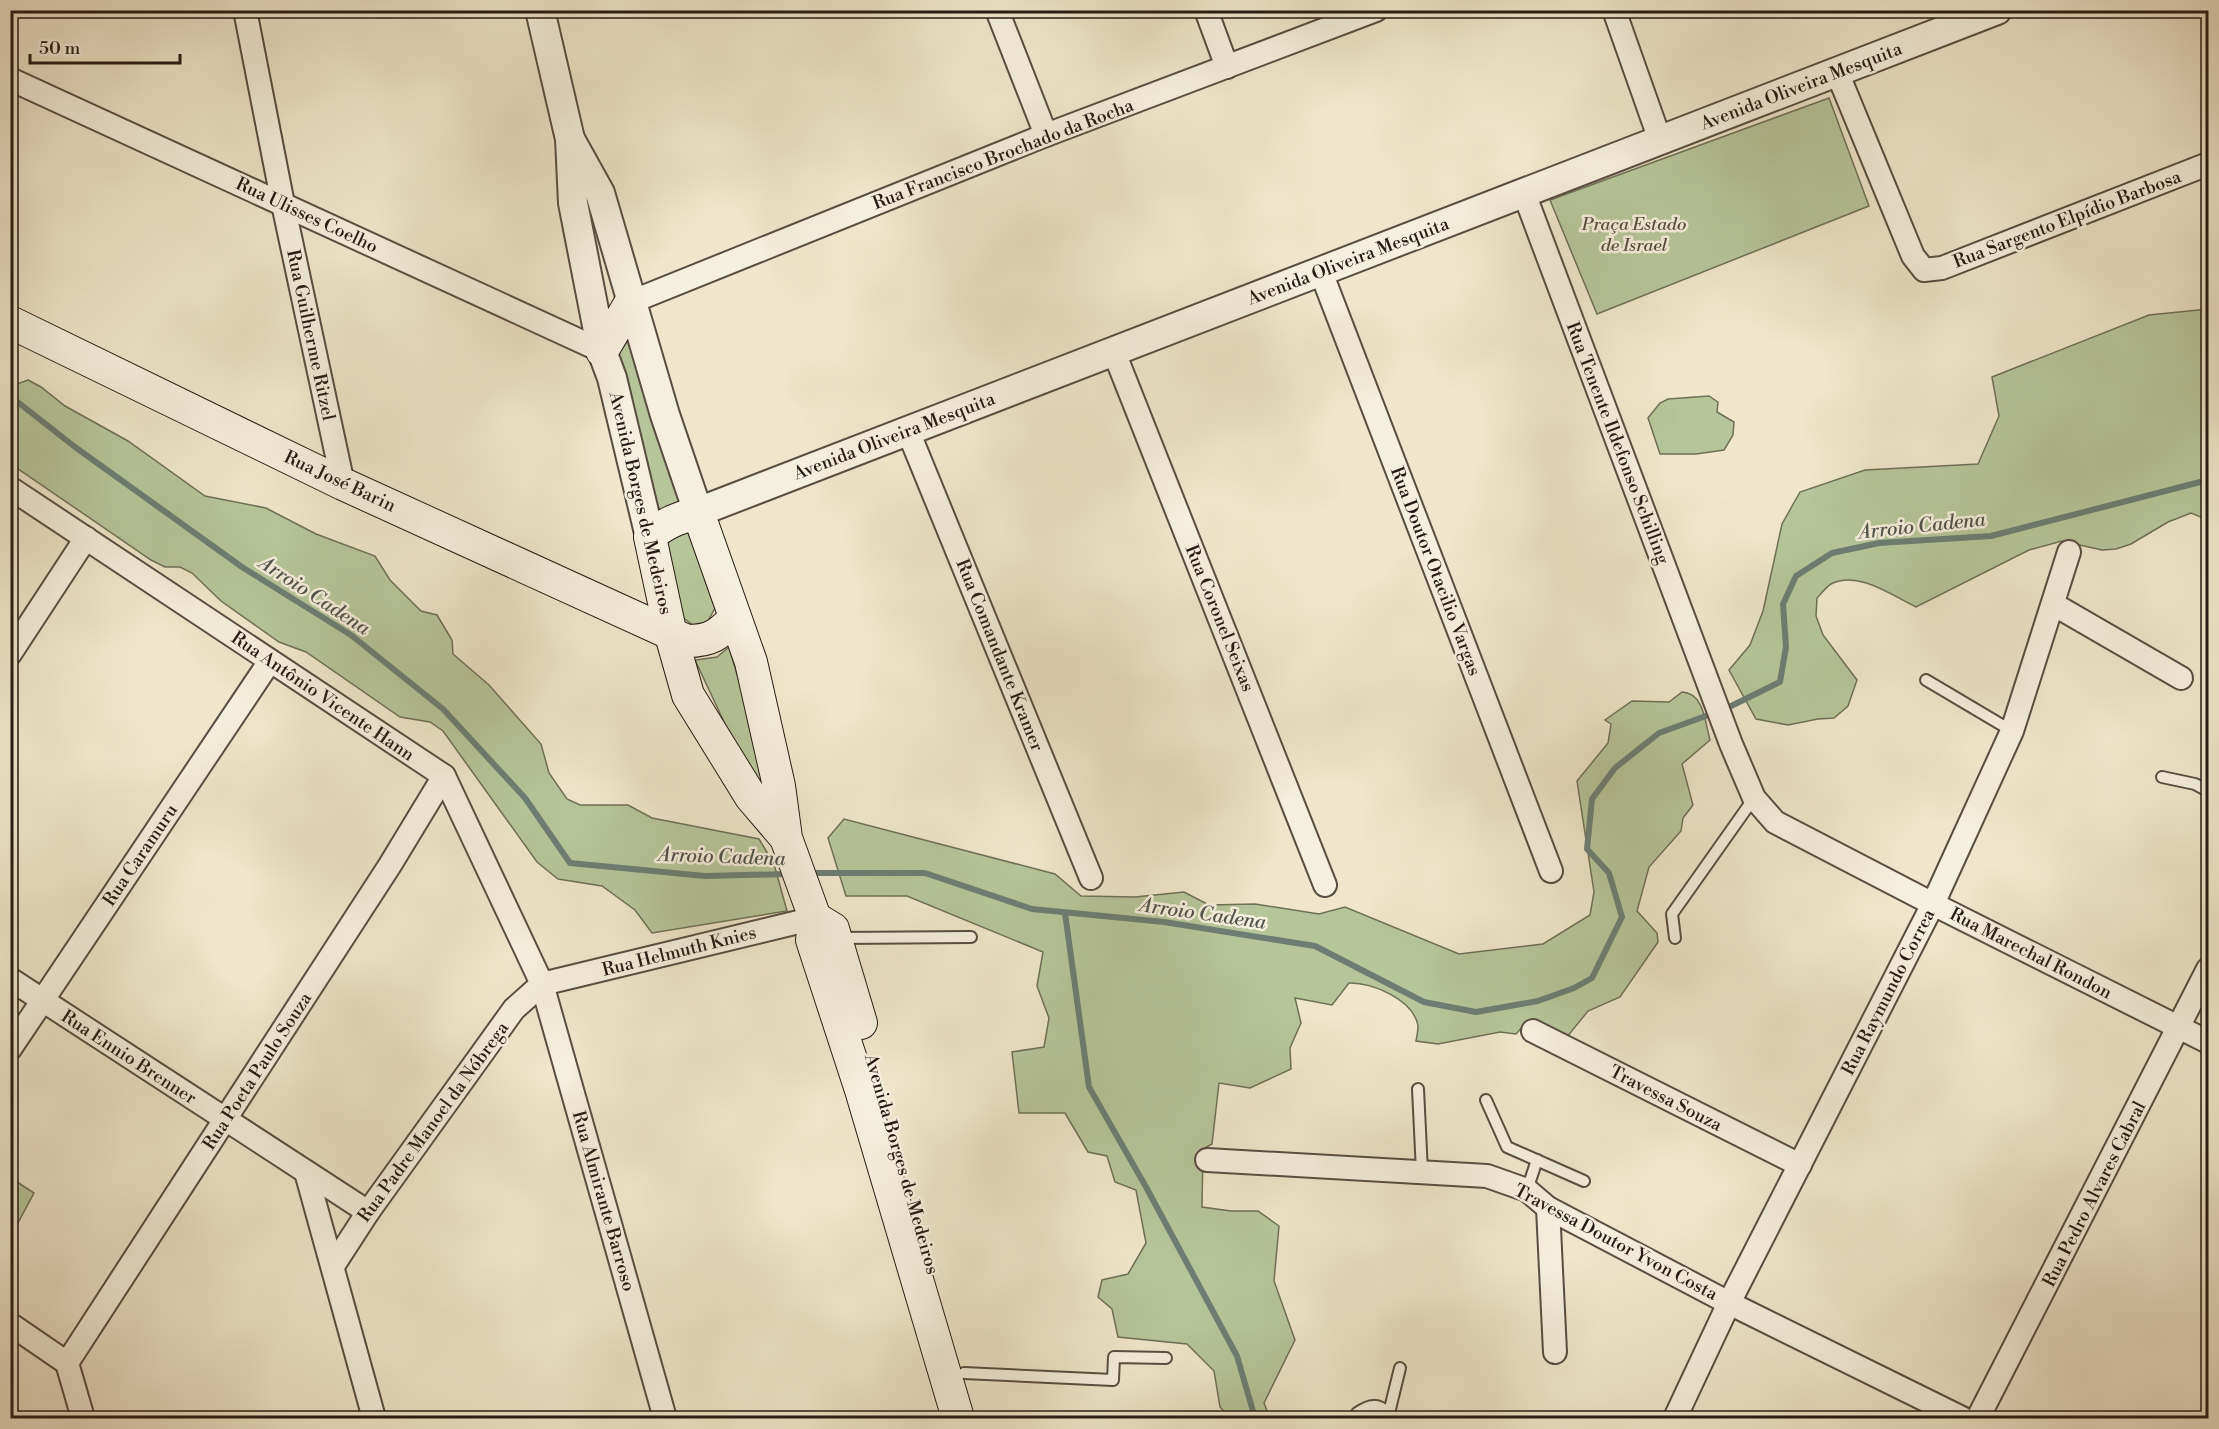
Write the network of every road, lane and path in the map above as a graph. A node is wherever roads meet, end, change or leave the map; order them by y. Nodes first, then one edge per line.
1 (244, 10) edge
2 (540, 10) edge
3 (997, 10) edge
4 (1206, 10) edge
5 (1376, 10) edge
6 (1614, 10) edge
7 (1997, 10) edge
8 (1227, 67) junction
9 (1837, 72) junction
10 (10, 79) edge
11 (1046, 135) junction
12 (570, 139) junction
13 (1660, 140) junction
14 (2208, 164) edge
15 (1524, 193) junction
16 (283, 204) junction
17 (1321, 272) junction
18 (631, 302) junction
19 (10, 322) edge
20 (602, 351) junction
21 (1114, 352) junction
22 (908, 431) junction
23 (343, 484) junction
24 (10, 488) edge
25 (698, 512) junction
26 (650, 537) junction
27 (86, 538) junction
28 (2069, 552) dead end
29 (2053, 604) junction
30 (735, 618) junction
31 (672, 635) junction
32 (10, 654) edge
33 (270, 661) junction
34 (2181, 678) dead end
35 (1926, 680) dead end
36 (2012, 730) junction
37 (1731, 744) joint
38 (444, 776) junction
39 (2162, 777) dead end
40 (2208, 791) edge
41 (1754, 798) junction
42 (786, 838) junction
43 (1551, 871) dead end
44 (1092, 879) dead end
45 (1325, 885) dead end
46 (1933, 904) junction
47 (821, 920) junction
48 (971, 937) dead end
49 (1675, 938) dead end
50 (2208, 969) edge
51 (10, 979) edge
52 (542, 984) junction
53 (42, 1000) junction
54 (2180, 1027) junction
55 (1533, 1031) dead end
56 (2208, 1042) edge
57 (10, 1049) edge
58 (1418, 1089) dead end
59 (1486, 1100) dead end
60 (225, 1120) junction
61 (1207, 1160) dead end
62 (1538, 1160) junction
63 (1800, 1166) junction
64 (306, 1172) junction
65 (1422, 1172) junction
66 (1584, 1181) dead end
67 (1527, 1190) junction
68 (1548, 1208) junction
69 (368, 1212) junction
70 (333, 1266) junction
71 (1729, 1303) junction
72 (10, 1324) edge
73 (1555, 1352) dead end
74 (1166, 1358) dead end
75 (67, 1363) junction
76 (1401, 1368) dead end
77 (964, 1373) junction
78 (1389, 1416) edge
79 (83, 1419) edge
80 (374, 1419) edge
81 (665, 1419) edge
82 (958, 1419) edge
83 (977, 1419) edge
84 (1356, 1419) edge
85 (1675, 1419) edge
86 (1962, 1419) edge
87 (1978, 1419) edge

1 - 16 street, Rua Guilherme Ritzel
2 - 12 street, Avenida Borges de Medeiros
3 - 11 street
4 - 8 street
5 - 8 street, Rua Francisco Brochado da Rocha
6 - 13 street
7 - 9 street, Avenida Oliveira Mesquita
8 - 11 street, Rua Francisco Brochado da Rocha
9 - 13 street, Avenida Oliveira Mesquita
9 - 14 street, Rua Sargento Elpídio Barbosa
10 - 16 street, Rua Ulisses Coelho
11 - 18 street, Rua Francisco Brochado da Rocha
12 - 18 street, Avenida Borges de Medeiros
12 - 20 street, Avenida Borges de Medeiros
13 - 15 street, Avenida Oliveira Mesquita
15 - 17 street, Avenida Oliveira Mesquita
15 - 37 street, Rua Tenente Ildefonso Schilling
16 - 20 street, Rua Ulisses Coelho
16 - 23 street, Rua Guilherme Ritzel
17 - 21 street, Avenida Oliveira Mesquita
17 - 43 street, Rua Doutor Otacilio Vargas
18 - 20 main road
18 - 25 street, Avenida Borges de Medeiros
19 - 23 main road, Rua José Barin
20 - 26 street, Avenida Borges de Medeiros
21 - 22 street, Avenida Oliveira Mesquita
21 - 45 street, Rua Coronel Seixas
22 - 25 street, Avenida Oliveira Mesquita
22 - 44 street, Rua Comandante Kramer
23 - 31 main road, Rua José Barin
24 - 27 street, Rua Antônio Vicente Hann
25 - 26 main road
25 - 30 main road, Avenida Borges de Medeiros
26 - 31 main road, Avenida Borges de Medeiros
27 - 32 street
27 - 33 street, Rua Antônio Vicente Hann
28 - 29 street, Rua Raymundo Correa
29 - 34 street
29 - 36 street, Rua Raymundo Correa
30 - 31 main road, Rua José Barin
30 - 42 main road, Avenida Borges de Medeiros
31 - 42 main road, Avenida Borges de Medeiros
33 - 38 street, Rua Antônio Vicente Hann
33 - 53 street, Rua Caramuru
35 - 36 lane
36 - 46 street, Rua Raymundo Correa
37 - 41 street, Rua Marechal Rondon
38 - 52 street
38 - 60 street, Rua Poeta Paulo Souza
39 - 40 lane
41 - 46 street, Rua Marechal Rondon
41 - 49 lane
42 - 47 main road, Avenida Borges de Medeiros
46 - 54 street, Rua Marechal Rondon
46 - 63 street, Rua Raymundo Correa
47 - 48 lane
47 - 52 street, Rua Helmuth Knies
47 - 77 main road, Avenida Borges de Medeiros
47 - 82 main road, Avenida Borges de Medeiros
50 - 54 street, Rua Pedro Alvares Cabral
51 - 53 street, Rua Ennio Brenner
52 - 69 street, Rua Padre Manoel da Nóbrega
52 - 81 street, Rua Almirante Barroso
53 - 57 street, Rua Caramuru
53 - 60 street, Rua Ennio Brenner
54 - 56 street, Rua Marechal Rondon
54 - 87 street, Rua Pedro Alvares Cabral
55 - 63 street, Travessa Souza
58 - 65 lane
59 - 62 lane
60 - 64 street, Rua Ennio Brenner
60 - 75 street, Rua Poeta Paulo Souza
61 - 65 street, Travessa Doutor Yvon Costa
62 - 66 lane
62 - 67 lane
63 - 71 street, Rua Raymundo Correa
64 - 69 street, Rua Ennio Brenner
64 - 70 street
65 - 67 street, Travessa Doutor Yvon Costa
67 - 68 street, Travessa Doutor Yvon Costa
68 - 71 street, Travessa Doutor Yvon Costa
68 - 73 street
69 - 70 street, Rua Padre Manoel da Nóbrega
70 - 80 street
71 - 85 street, Rua Raymundo Correa
71 - 86 street, Travessa Doutor Yvon Costa
72 - 75 street
74 - 77 lane
75 - 79 street
76 - 78 lane
77 - 83 main road, Avenida Borges de Medeiros
78 - 84 lane

